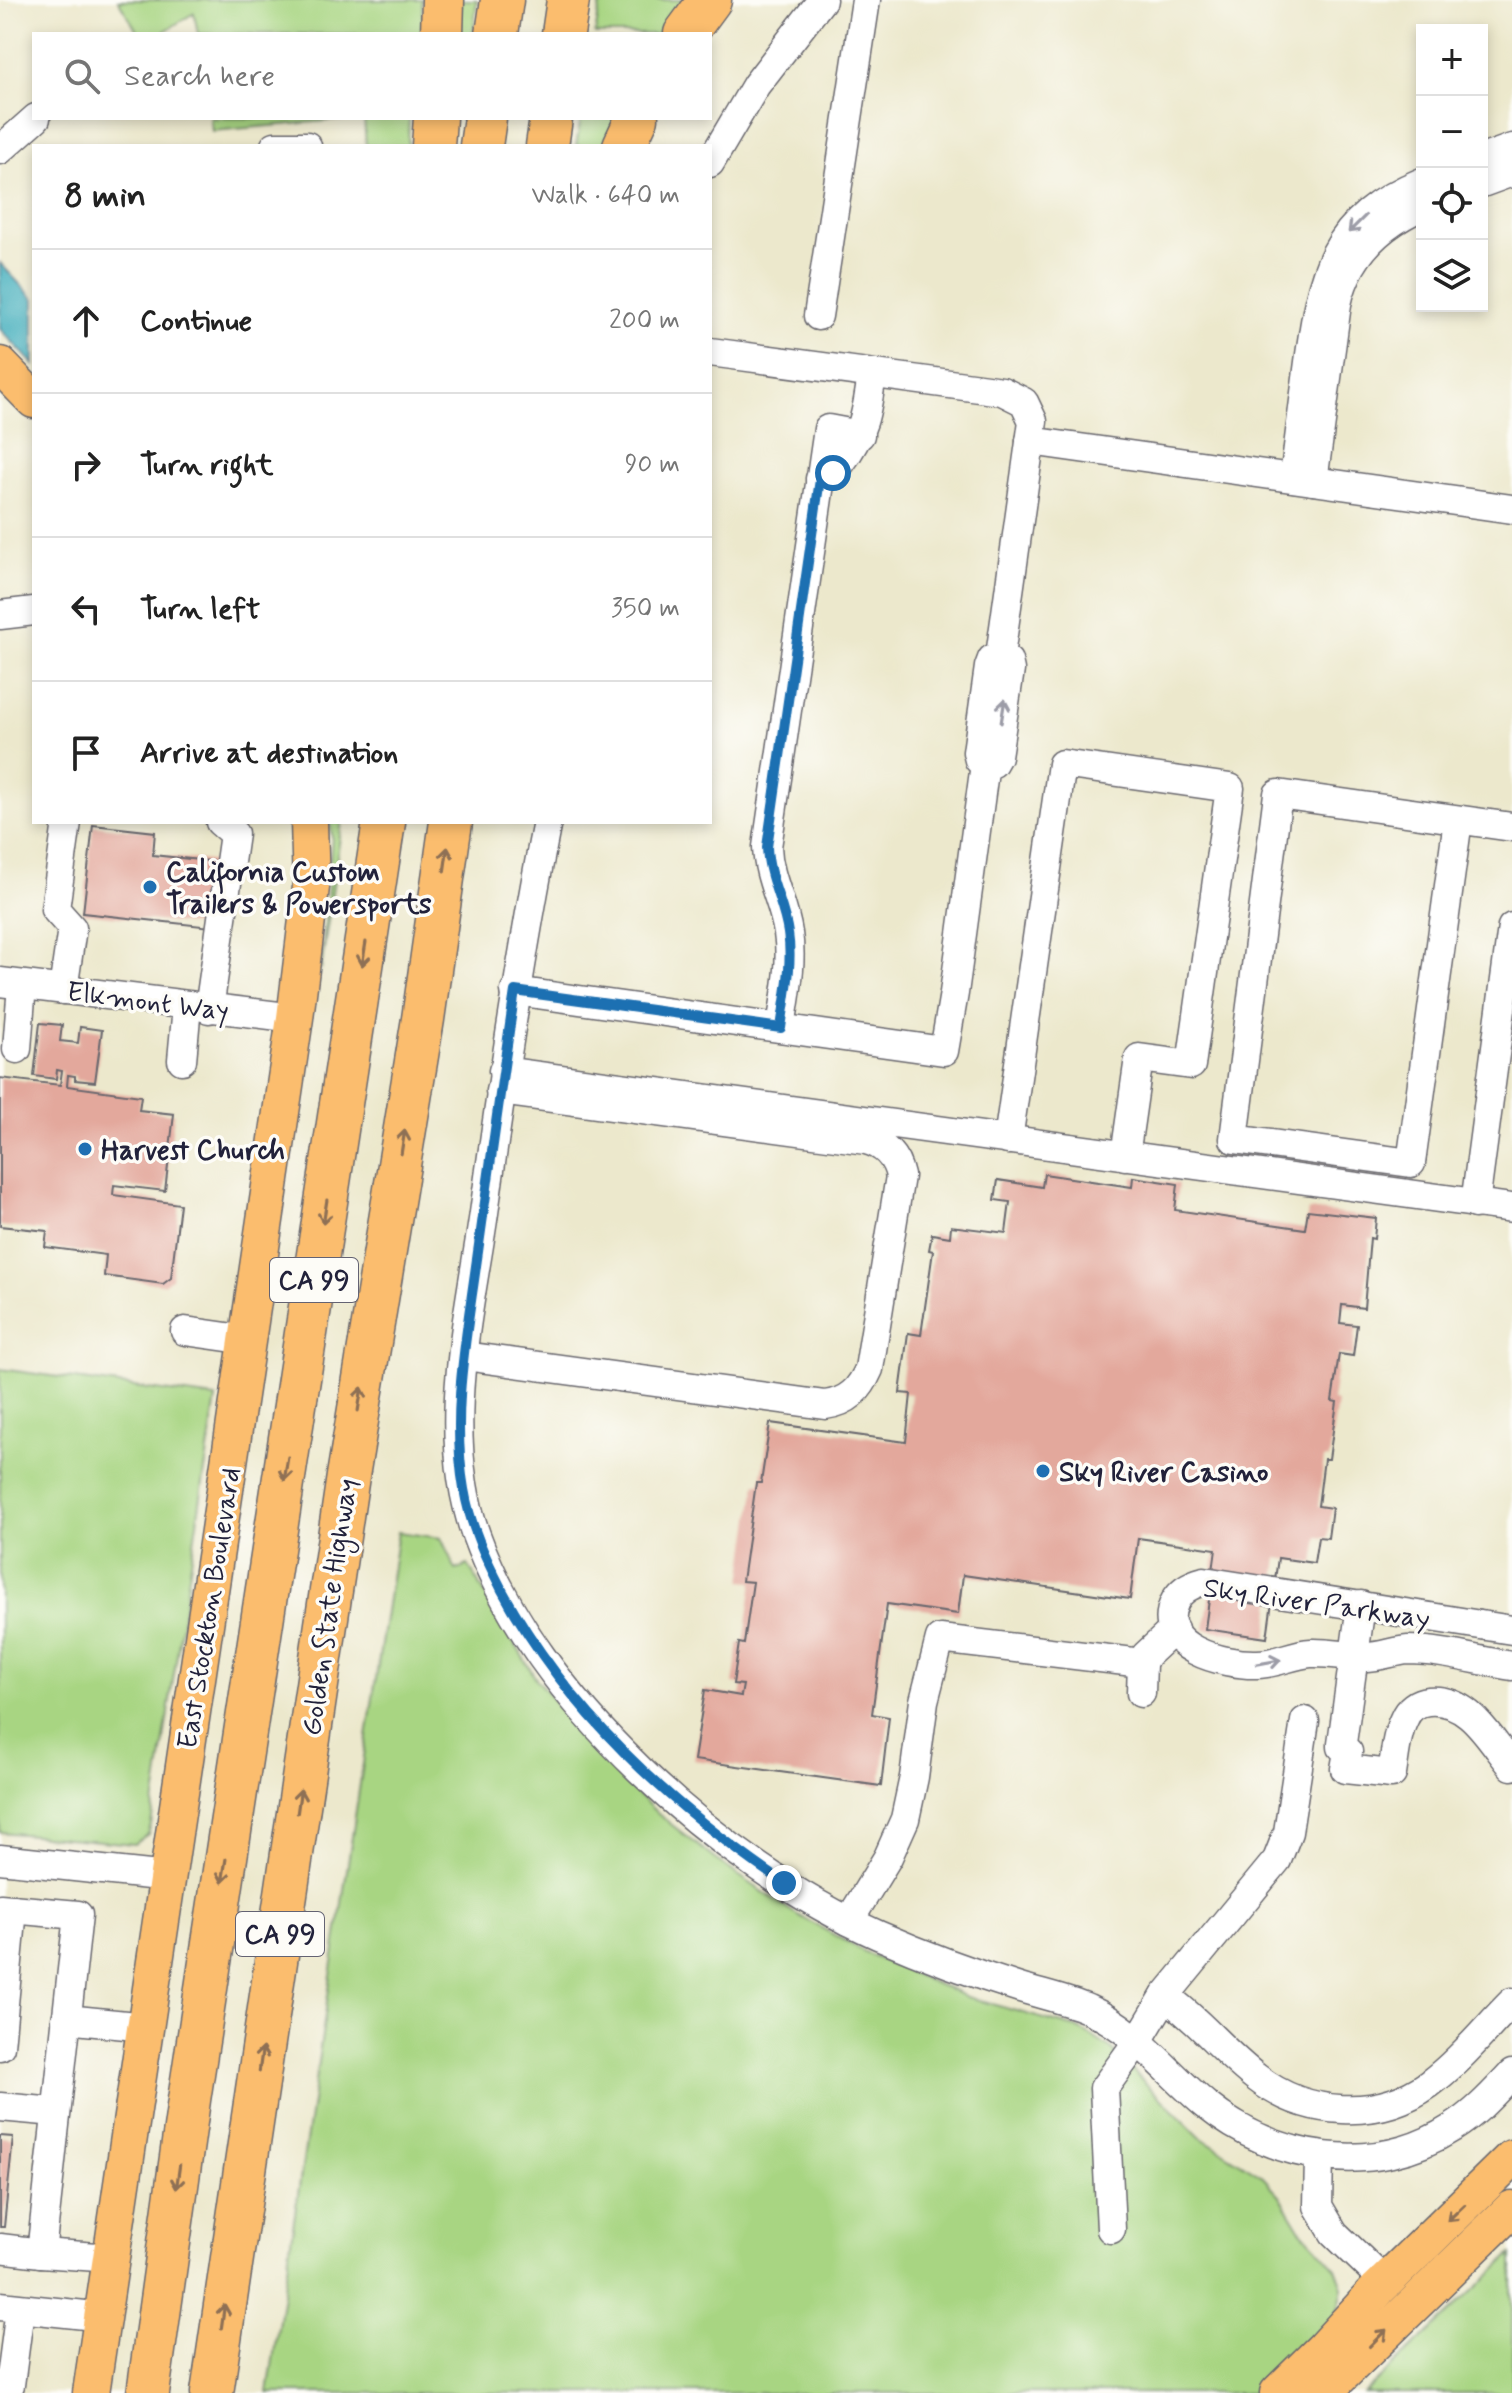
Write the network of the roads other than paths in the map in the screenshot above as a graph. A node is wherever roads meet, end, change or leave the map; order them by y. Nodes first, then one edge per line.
1 (443, 0) edge
2 (502, 0) edge
3 (568, 0) edge
4 (710, 0) edge
5 (822, 0) edge
6 (866, 0) edge
7 (442, 32) edge
8 (497, 32) edge
9 (563, 32) edge
10 (686, 32) edge
11 (34, 120) edge
12 (435, 120) edge
13 (485, 120) edge
14 (551, 120) edge
15 (636, 120) edge
16 (433, 144) edge
17 (481, 144) edge
18 (547, 144) edge
19 (625, 144) edge
20 (1512, 148) edge
21 (0, 150) edge
22 (1488, 157) edge
23 (712, 159) edge
24 (1512, 172) edge
25 (1488, 181) edge
26 (1416, 185) edge
27 (1416, 209) edge
28 (818, 316) dead end
29 (712, 352) edge
30 (0, 365) edge
31 (872, 374) junction
32 (32, 398) edge
33 (1030, 441) junction
34 (1304, 480) junction
35 (1512, 509) edge
36 (32, 611) edge
37 (0, 615) edge
38 (1458, 820) junction
39 (67, 824) edge
40 (222, 824) edge
41 (309, 824) edge
42 (451, 824) edge
43 (547, 824) edge
44 (383, 825) edge
45 (1512, 827) edge
46 (1512, 927) edge
47 (11, 984) edge
48 (63, 990) junction
49 (515, 991) junction
50 (198, 1007) junction
51 (295, 1018) junction
52 (781, 1028) junction
53 (17, 1049) dead end
54 (182, 1060) dead end
55 (502, 1081) junction
56 (1008, 1140) junction
57 (1125, 1156) junction
58 (1475, 1204) junction
59 (1512, 1208) edge
60 (185, 1331) dead end
61 (248, 1340) junction
62 (464, 1356) junction
63 (1368, 1607) junction
64 (1174, 1629) junction
65 (1512, 1630) edge
66 (1361, 1657) junction
67 (1142, 1663) junction
68 (1512, 1666) edge
69 (1141, 1693) dead end
70 (1305, 1721) dead end
71 (1512, 1766) edge
72 (0, 1859) edge
73 (168, 1877) junction
74 (7, 1909) edge
75 (849, 1921) junction
76 (1165, 1996) junction
77 (1512, 2002) edge
78 (66, 2019) junction
79 (146, 2027) junction
80 (1138, 2041) junction
81 (0, 2046) edge
82 (1512, 2074) edge
83 (0, 2107) edge
84 (56, 2112) junction
85 (1319, 2156) junction
86 (1512, 2158) edge
87 (1512, 2209) edge
88 (1111, 2229) dead end
89 (0, 2248) edge
90 (41, 2253) junction
91 (112, 2258) junction
92 (1385, 2282) junction
93 (10, 2307) edge
94 (104, 2317) junction
95 (1324, 2348) junction
96 (0, 2384) edge
97 (91, 2393) edge
98 (148, 2393) edge
99 (212, 2393) edge
100 (1278, 2393) edge
101 (1294, 2393) edge
102 (1323, 2393) edge

1 - 7 highway
2 - 8 highway
3 - 9 highway
4 - 10 highway
5 - 23 street
6 - 28 street
11 - 21 street
12 - 16 highway
13 - 17 highway
14 - 18 highway
15 - 19 highway
20 - 22 street
24 - 25 street
26 -> 34 street
27 - 34 street
29 - 31 street
30 - 32 main road
31 - 33 street
31 - 52 street
33 - 34 street
33 - 52 street
34 - 35 street
36 - 37 street
38 - 38 street
38 - 45 street
39 - 48 street
40 - 50 street
41 - 51 main road, East Stockton Boulevard
99 -> 42 highway, Golden State Highway / CA 99
43 - 49 street
44 -> 98 highway, CA 99
46 - 58 street
47 - 48 street, Elkmont Way
47 - 53 street
48 - 50 street, Elkmont Way
49 - 52 street
49 - 55 street
50 - 51 street, Elkmont Way
50 - 54 street
51 - 61 main road, East Stockton Boulevard
55 - 56 street
55 - 62 street
55 - 62 street
56 - 57 street
56 - 57 street
57 - 58 street
58 - 59 street
60 - 61 street
61 - 73 main road, East Stockton Boulevard
62 - 75 street
63 - 64 street, Sky River Parkway
63 - 65 street, Sky River Parkway
63 - 66 street
64 -> 66 street, Sky River Parkway
64 - 67 street
66 - 68 street, Sky River Parkway
66 - 71 street
67 - 69 street
67 - 75 street
70 - 76 street
72 - 73 street
73 - 79 main road, East Stockton Boulevard
74 - 78 street
74 - 81 street
75 - 80 street
76 - 77 street
76 - 80 street
78 - 79 street
78 - 84 street
79 - 91 main road, East Stockton Boulevard
80 - 85 street
80 - 88 street
82 - 85 street
83 - 84 street
84 - 90 street
85 - 92 street
86 -> 92 main road
102 -> 87 main road
89 - 90 street
90 - 91 street
91 - 94 main road, East Stockton Boulevard
92 - 95 main road
93 - 94 street
93 - 96 street
94 - 97 main road, East Stockton Boulevard
95 - 100 main road
95 - 101 main road

